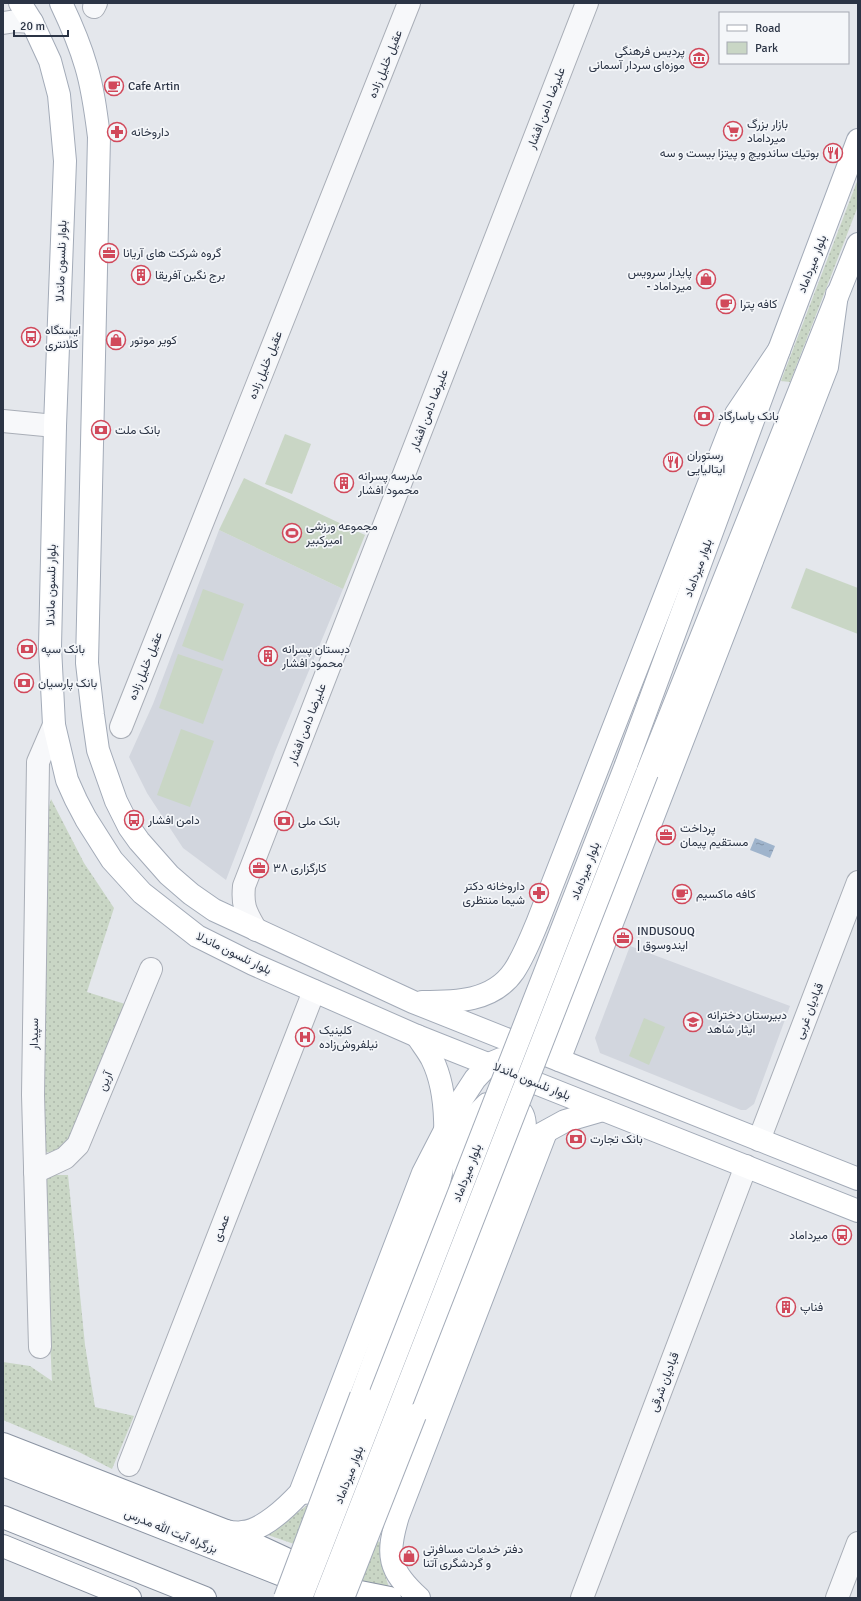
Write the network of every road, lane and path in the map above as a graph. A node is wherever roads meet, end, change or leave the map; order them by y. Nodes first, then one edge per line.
1 (20, 3) edge
2 (61, 3) edge
3 (409, 3) edge
4 (587, 3) edge
5 (32, 22) junction
6 (3, 23) edge
7 (858, 140) edge
8 (858, 244) edge
9 (838, 294) junction
10 (779, 350) junction
11 (3, 421) edge
12 (55, 426) junction
13 (54, 725) junction
14 (121, 727) dead end
15 (858, 882) edge
16 (538, 921) junction
17 (256, 930) junction
18 (601, 950) junction
19 (151, 969) dead end
20 (314, 991) junction
21 (413, 1002) junction
22 (480, 1029) junction
23 (417, 1036) junction
24 (526, 1047) junction
25 (468, 1056) junction
26 (559, 1060) junction
27 (489, 1064) junction
28 (603, 1110) junction
29 (445, 1130) junction
30 (546, 1132) junction
31 (759, 1140) junction
32 (520, 1148) junction
33 (746, 1166) junction
34 (35, 1172) junction
35 (858, 1179) edge
36 (858, 1211) edge
37 (40, 1347) dead end
38 (3, 1444) edge
39 (3, 1465) edge
40 (128, 1465) dead end
41 (300, 1493) junction
42 (3, 1517) edge
43 (226, 1531) junction
44 (858, 1543) edge
45 (3, 1546) edge
46 (130, 1598) edge
47 (205, 1598) edge
48 (285, 1598) edge
49 (301, 1598) edge
50 (325, 1598) edge
51 (339, 1598) edge
52 (344, 1598) edge
53 (390, 1598) edge
54 (419, 1598) edge
55 (582, 1598) edge
56 (837, 1598) edge

1 - 5 main road, بلوار نلسون ماندلا
2 - 17 main road
3 - 14 street, عقیل خلیل زاده
4 - 17 street, علیرضا دامن افشار
5 - 6 street
5 - 12 main road, بلوار نلسون ماندلا
7 - 10 main road, بلوار میرداماد
8 - 9 main road, بلوار میرداماد
9 - 18 main road
9 - 50 main road, بلوار میرداماد, bridge
10 - 16 main road
10 - 49 main road, بلوار میرداماد, bridge
11 - 12 street
12 - 13 main road, بلوار نلسون ماندلا
13 - 20 main road, بلوار نلسون ماندلا
13 - 34 street, سپیدار
15 - 31 street, قبادیان غربی
16 - 18 main road
16 - 21 main road
17 - 21 main road
18 - 26 main road
19 - 34 street, آرین
20 - 23 main road, بلوار نلسون ماندلا
20 - 40 street, عمدی
21 - 22 main road
22 - 24 main road
22 - 25 main road
23 - 25 main road, بلوار نلسون ماندلا
23 - 29 main road
24 - 26 main road
24 - 27 main road
25 - 27 main road, بلوار نلسون ماندلا
26 - 31 main road
27 - 28 main road, بلوار نلسون ماندلا
27 - 29 main road
28 - 30 main road
28 - 33 main road, بلوار نلسون ماندلا
29 - 41 main road
29 - 48 main road, bridge
30 - 32 main road
30 - 54 main road
31 - 35 main road
32 - 41 main road
32 - 52 main road, bridge
33 - 36 main road, بلوار نلسون ماندلا
33 - 55 street, قبادیان شرقی
34 - 37 street, سپیدار
38 - 43 main road
39 - 51 main road, بزرگراه آیت الله مدرس
41 - 43 main road
42 - 47 main road
43 - 53 main road
44 - 56 street
45 - 46 main road

